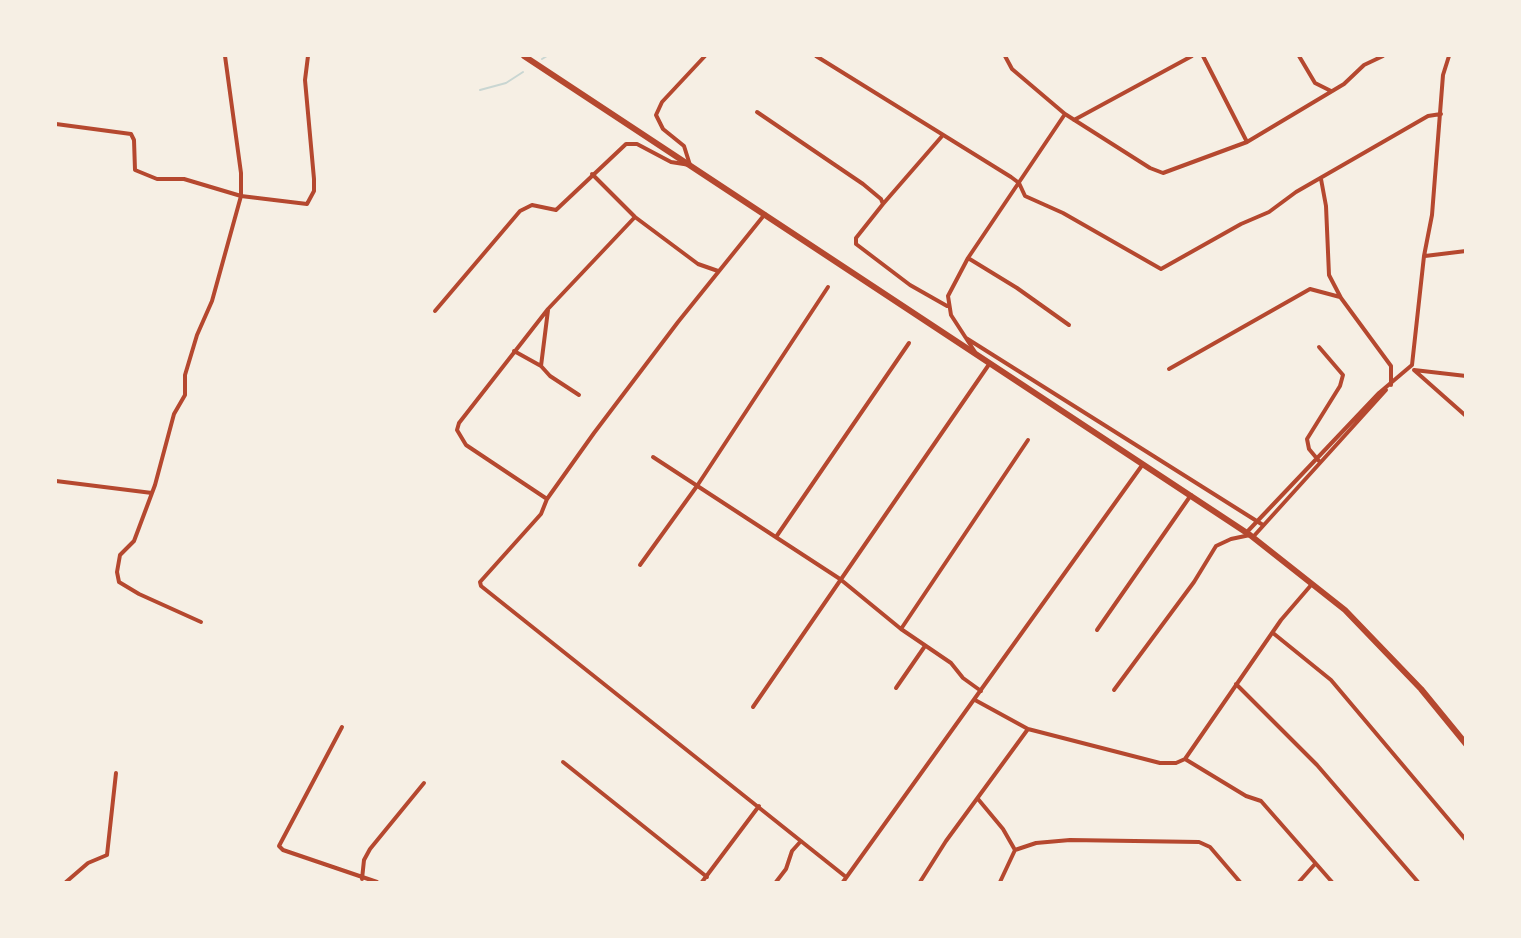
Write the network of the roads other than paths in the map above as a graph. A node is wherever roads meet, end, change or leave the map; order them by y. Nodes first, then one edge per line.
1 (225, 56) edge
2 (308, 56) edge
3 (524, 56) edge
4 (705, 56) edge
5 (816, 56) edge
6 (1005, 56) edge
7 (1192, 56) edge
8 (1203, 56) edge
9 (1299, 56) edge
10 (1383, 56) edge
11 (1449, 56) edge
12 (1320, 87) junction
13 (1331, 91) junction
14 (1318, 99) junction
15 (757, 112) dead end
16 (1065, 114) junction
17 (1441, 114) junction
18 (1074, 120) junction
19 (56, 124) edge
20 (942, 135) junction
21 (1247, 142) junction
22 (690, 165) junction
23 (592, 174) junction
24 (1321, 179) junction
25 (1019, 183) junction
26 (241, 196) junction
27 (883, 204) junction
28 (765, 214) junction
29 (635, 217) junction
30 (1466, 251) edge
31 (1424, 256) junction
32 (968, 258) junction
33 (718, 271) junction
34 (828, 288) dead end
35 (1341, 298) junction
36 (947, 306) junction
37 (548, 309) junction
38 (435, 311) dead end
39 (1069, 326) dead end
40 (966, 338) junction
41 (909, 343) dead end
42 (1319, 347) dead end
43 (514, 351) junction
44 (976, 353) junction
45 (990, 362) junction
46 (541, 366) junction
47 (1169, 369) dead end
48 (1412, 369) junction
49 (1466, 376) edge
50 (1391, 385) junction
51 (579, 395) dead end
52 (1466, 416) edge
53 (1028, 440) dead end
54 (653, 457) dead end
55 (1319, 461) junction
56 (1144, 463) junction
57 (56, 481) edge
58 (697, 486) junction
59 (152, 493) junction
60 (1191, 495) junction
61 (547, 499) junction
62 (1258, 521) junction
63 (1263, 525) junction
64 (1250, 535) junction
65 (776, 537) junction
66 (640, 565) dead end
67 (840, 579) junction
68 (1313, 583) junction
69 (201, 622) dead end
70 (901, 629) junction
71 (1097, 630) dead end
72 (1273, 633) junction
73 (926, 646) junction
74 (1236, 684) junction
75 (896, 688) dead end
76 (1114, 690) dead end
77 (981, 691) junction
78 (975, 700) junction
79 (753, 707) dead end
80 (342, 727) dead end
81 (1028, 729) junction
82 (1466, 744) edge
83 (1185, 759) junction
84 (563, 762) dead end
85 (116, 773) dead end
86 (424, 783) dead end
87 (978, 799) junction
88 (759, 806) junction
89 (1466, 840) edge
90 (801, 841) junction
91 (1015, 850) junction
92 (1315, 864) junction
93 (707, 877) junction
94 (846, 878) junction
95 (362, 879) junction
96 (66, 882) edge
97 (377, 882) edge
98 (702, 882) edge
99 (776, 882) edge
100 (843, 882) edge
101 (920, 882) edge
102 (1000, 882) edge
103 (1240, 882) edge
104 (1299, 882) edge
105 (1332, 882) edge
106 (1418, 882) edge

1 - 26 street
2 - 26 street
3 - 22 main road
4 - 22 street
5 - 20 street
6 - 16 street
7 - 18 street
8 - 21 street
9 - 12 street
10 - 13 street
11 - 17 street
12 - 13 street
12 - 14 street
13 - 14 street
14 - 21 street
15 - 27 street
16 - 18 street
16 - 25 street
17 - 24 street
17 - 31 street
18 - 21 street
19 - 26 street
20 - 25 street
20 - 27 street
22 - 23 street
22 - 28 main road
23 - 29 street
23 - 38 street
24 - 25 street
24 - 35 street
25 - 32 street
26 - 59 street
27 - 36 street
28 - 33 street
28 - 44 main road
29 - 33 street
29 - 37 street
30 - 31 street
31 - 48 street
32 - 36 street
32 - 39 street
33 - 61 street
34 - 58 street
35 - 47 street
35 - 50 street
36 - 40 street
37 - 43 street
37 - 46 street
40 - 44 street
40 - 62 street
41 - 65 street
42 - 55 street
43 - 46 street
43 - 61 street
44 - 45 main road
45 - 56 main road
45 - 67 street
46 - 51 street
48 - 49 street
48 - 50 street
48 - 52 street
50 - 55 street
53 - 70 street
54 - 58 street
55 - 62 street
55 - 63 street
56 - 60 main road
56 - 77 street
57 - 59 street
58 - 65 street
58 - 66 street
59 - 69 street
60 - 64 main road
60 - 71 street
61 - 88 street
62 - 63 street
62 - 64 street
63 - 64 street
64 - 68 main road
64 - 76 street
65 - 67 street
67 - 70 street
67 - 79 street
68 - 72 street
68 - 82 main road
70 - 73 street
72 - 74 street
72 - 89 street
73 - 75 street
73 - 77 street
74 - 83 street
74 - 106 street
77 - 78 street
78 - 81 street
78 - 94 street
80 - 95 street
81 - 83 street
81 - 87 street
83 - 92 street
84 - 93 street
85 - 96 street
86 - 95 street
87 - 91 street
87 - 101 street
88 - 90 street
88 - 93 street
90 - 94 street
90 - 99 street
91 - 102 street
91 - 103 street
92 - 104 street
92 - 105 street
93 - 98 street
94 - 100 street
95 - 97 street

